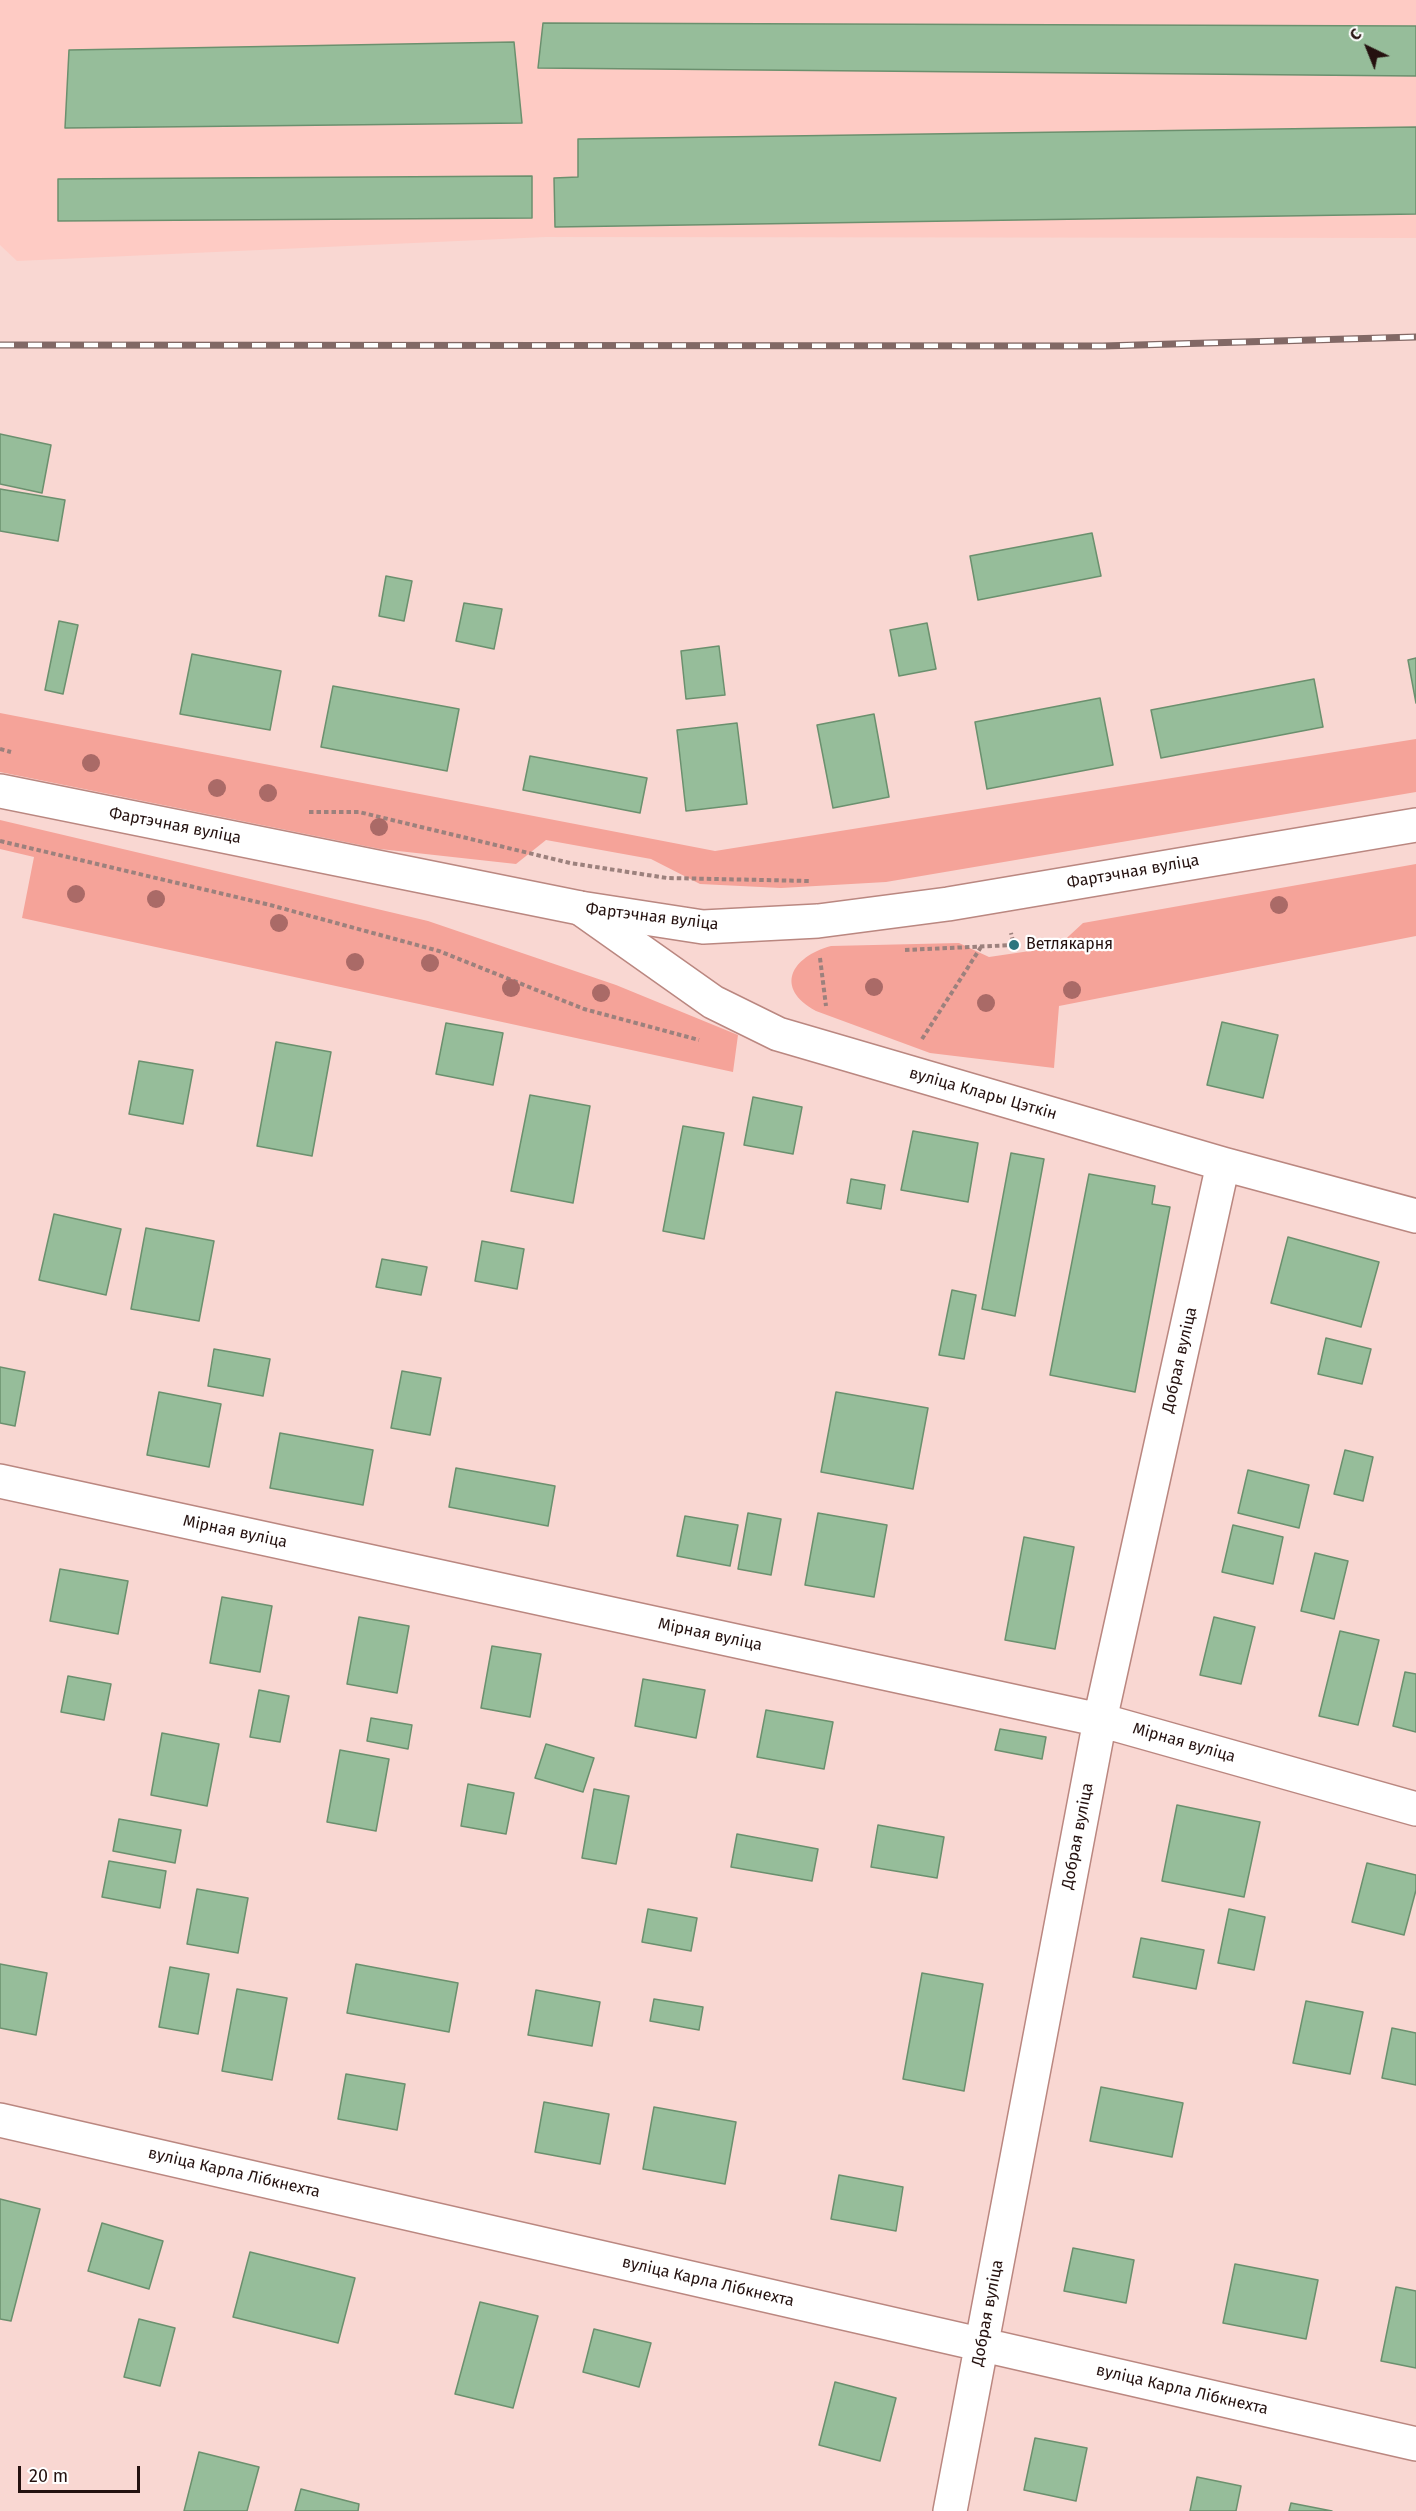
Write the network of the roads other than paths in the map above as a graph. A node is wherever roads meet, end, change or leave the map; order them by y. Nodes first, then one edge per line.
1 (0, 791) edge
2 (1416, 825) edge
3 (580, 908) junction
4 (1223, 1164) junction
5 (1416, 1216) edge
6 (0, 1481) edge
7 (1100, 1720) junction
8 (1416, 1809) edge
9 (0, 2120) edge
10 (982, 2345) junction
11 (1416, 2444) edge
12 (950, 2511) edge

1 - 3 street, Фартэчная вуліца
2 - 3 street, Фартэчная вуліца
3 - 4 street, вуліца Клары Цэткін
4 - 5 street, вуліца Клары Цэткін
4 - 7 street, Добрая вуліца
6 - 7 street, Мірная вуліца
7 - 8 street, Мірная вуліца
7 - 10 street, Добрая вуліца
9 - 10 street, вуліца Карла Лібкнехта
10 - 11 street, вуліца Карла Лібкнехта
10 - 12 street, Добрая вуліца

